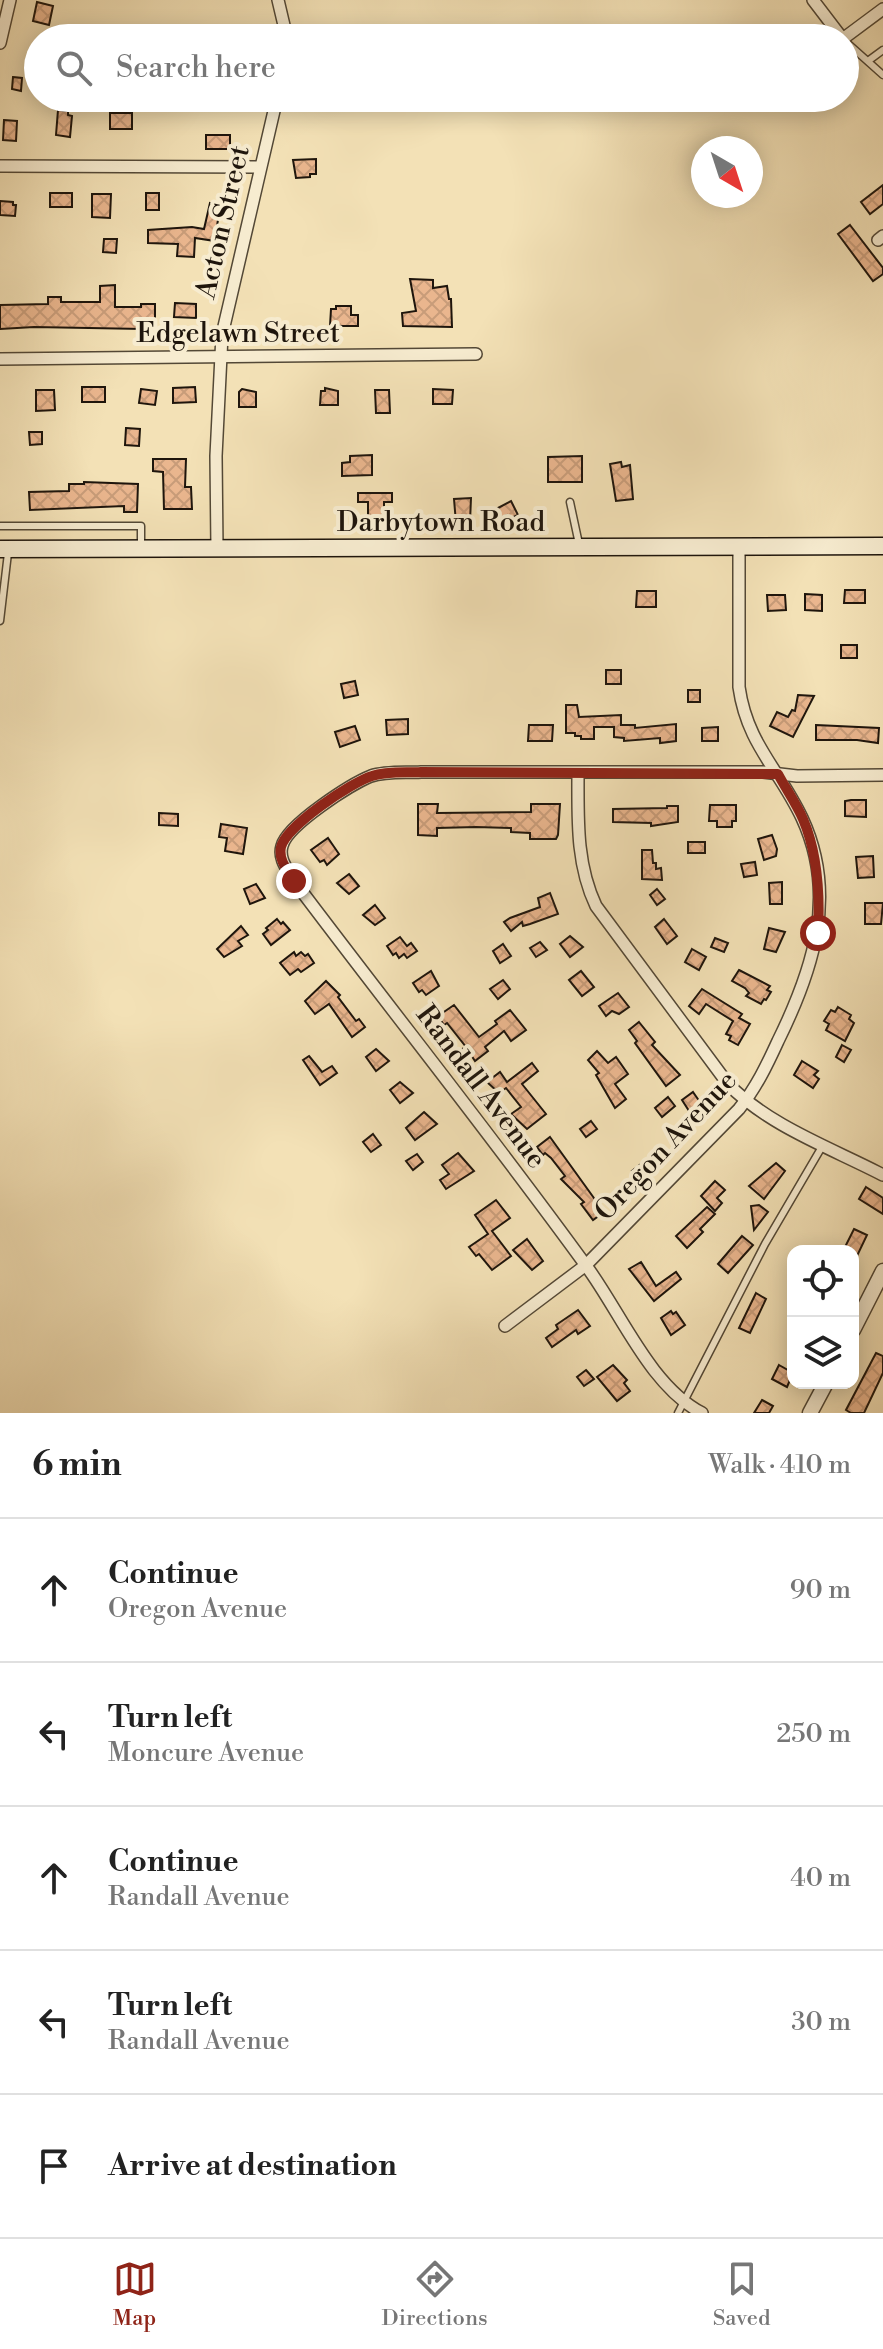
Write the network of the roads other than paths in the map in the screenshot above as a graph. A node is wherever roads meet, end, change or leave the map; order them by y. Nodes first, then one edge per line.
1 (10, 0) edge
2 (278, 0) edge
3 (813, 0) edge
4 (883, 9) edge
5 (284, 24) edge
6 (832, 24) edge
7 (859, 27) edge
8 (0, 43) edge
9 (883, 50) edge
10 (859, 53) edge
11 (868, 61) junction
12 (883, 75) edge
13 (274, 112) edge
14 (0, 166) edge
15 (260, 167) junction
16 (476, 354) dead end
17 (220, 358) junction
18 (0, 359) edge
19 (570, 502) dead end
20 (0, 526) edge
21 (25, 526) junction
22 (68, 526) junction
23 (113, 526) junction
24 (739, 546) junction
25 (883, 546) edge
26 (580, 547) junction
27 (217, 548) junction
28 (11, 549) edge
29 (67, 549) junction
30 (111, 549) junction
31 (141, 549) junction
32 (0, 621) edge
33 (578, 773) junction
34 (778, 774) junction
35 (883, 775) edge
36 (746, 1100) junction
37 (823, 1144) junction
38 (883, 1175) edge
39 (586, 1265) junction
40 (883, 1271) edge
41 (859, 1318) edge
42 (505, 1326) dead end
43 (823, 1389) edge
44 (685, 1401) junction
45 (678, 1413) edge
46 (702, 1413) edge
47 (810, 1413) edge

1 - 8 street
2 - 5 street
3 - 6 street
4 - 7 street
9 - 11 lane
10 - 11 lane
11 - 12 lane
13 - 15 street, Acton Street
14 - 15 street
15 - 17 street, Acton Street
16 - 17 street, Edgelawn Street
17 - 18 street, Edgelawn Street
17 - 27 street, Acton Street
19 - 26 lane
20 - 21 lane
21 - 22 lane
21 - 28 lane
22 - 23 lane
22 - 29 lane
23 - 30 lane
23 - 31 lane
24 - 25 main road, Darbytown Road
24 - 26 main road, Darbytown Road
24 - 34 street, Oregon Avenue
26 - 27 main road, Darbytown Road
27 - 31 main road, Darbytown Road
28 - 29 main road, Darbytown Road
28 - 32 lane
29 - 30 main road, Darbytown Road
30 - 31 main road, Darbytown Road
33 - 34 street, Randall Avenue
33 - 36 street
33 - 39 street, Randall Avenue
34 - 35 street, Randall Avenue
34 - 36 street, Oregon Avenue
36 - 37 street
36 - 39 street, Oregon Avenue
37 - 38 street
37 - 44 lane
39 - 42 street, Oregon Avenue
39 - 44 street, Randall Avenue
40 - 41 street
43 - 47 street
44 - 45 lane
44 - 46 street, Randall Avenue

